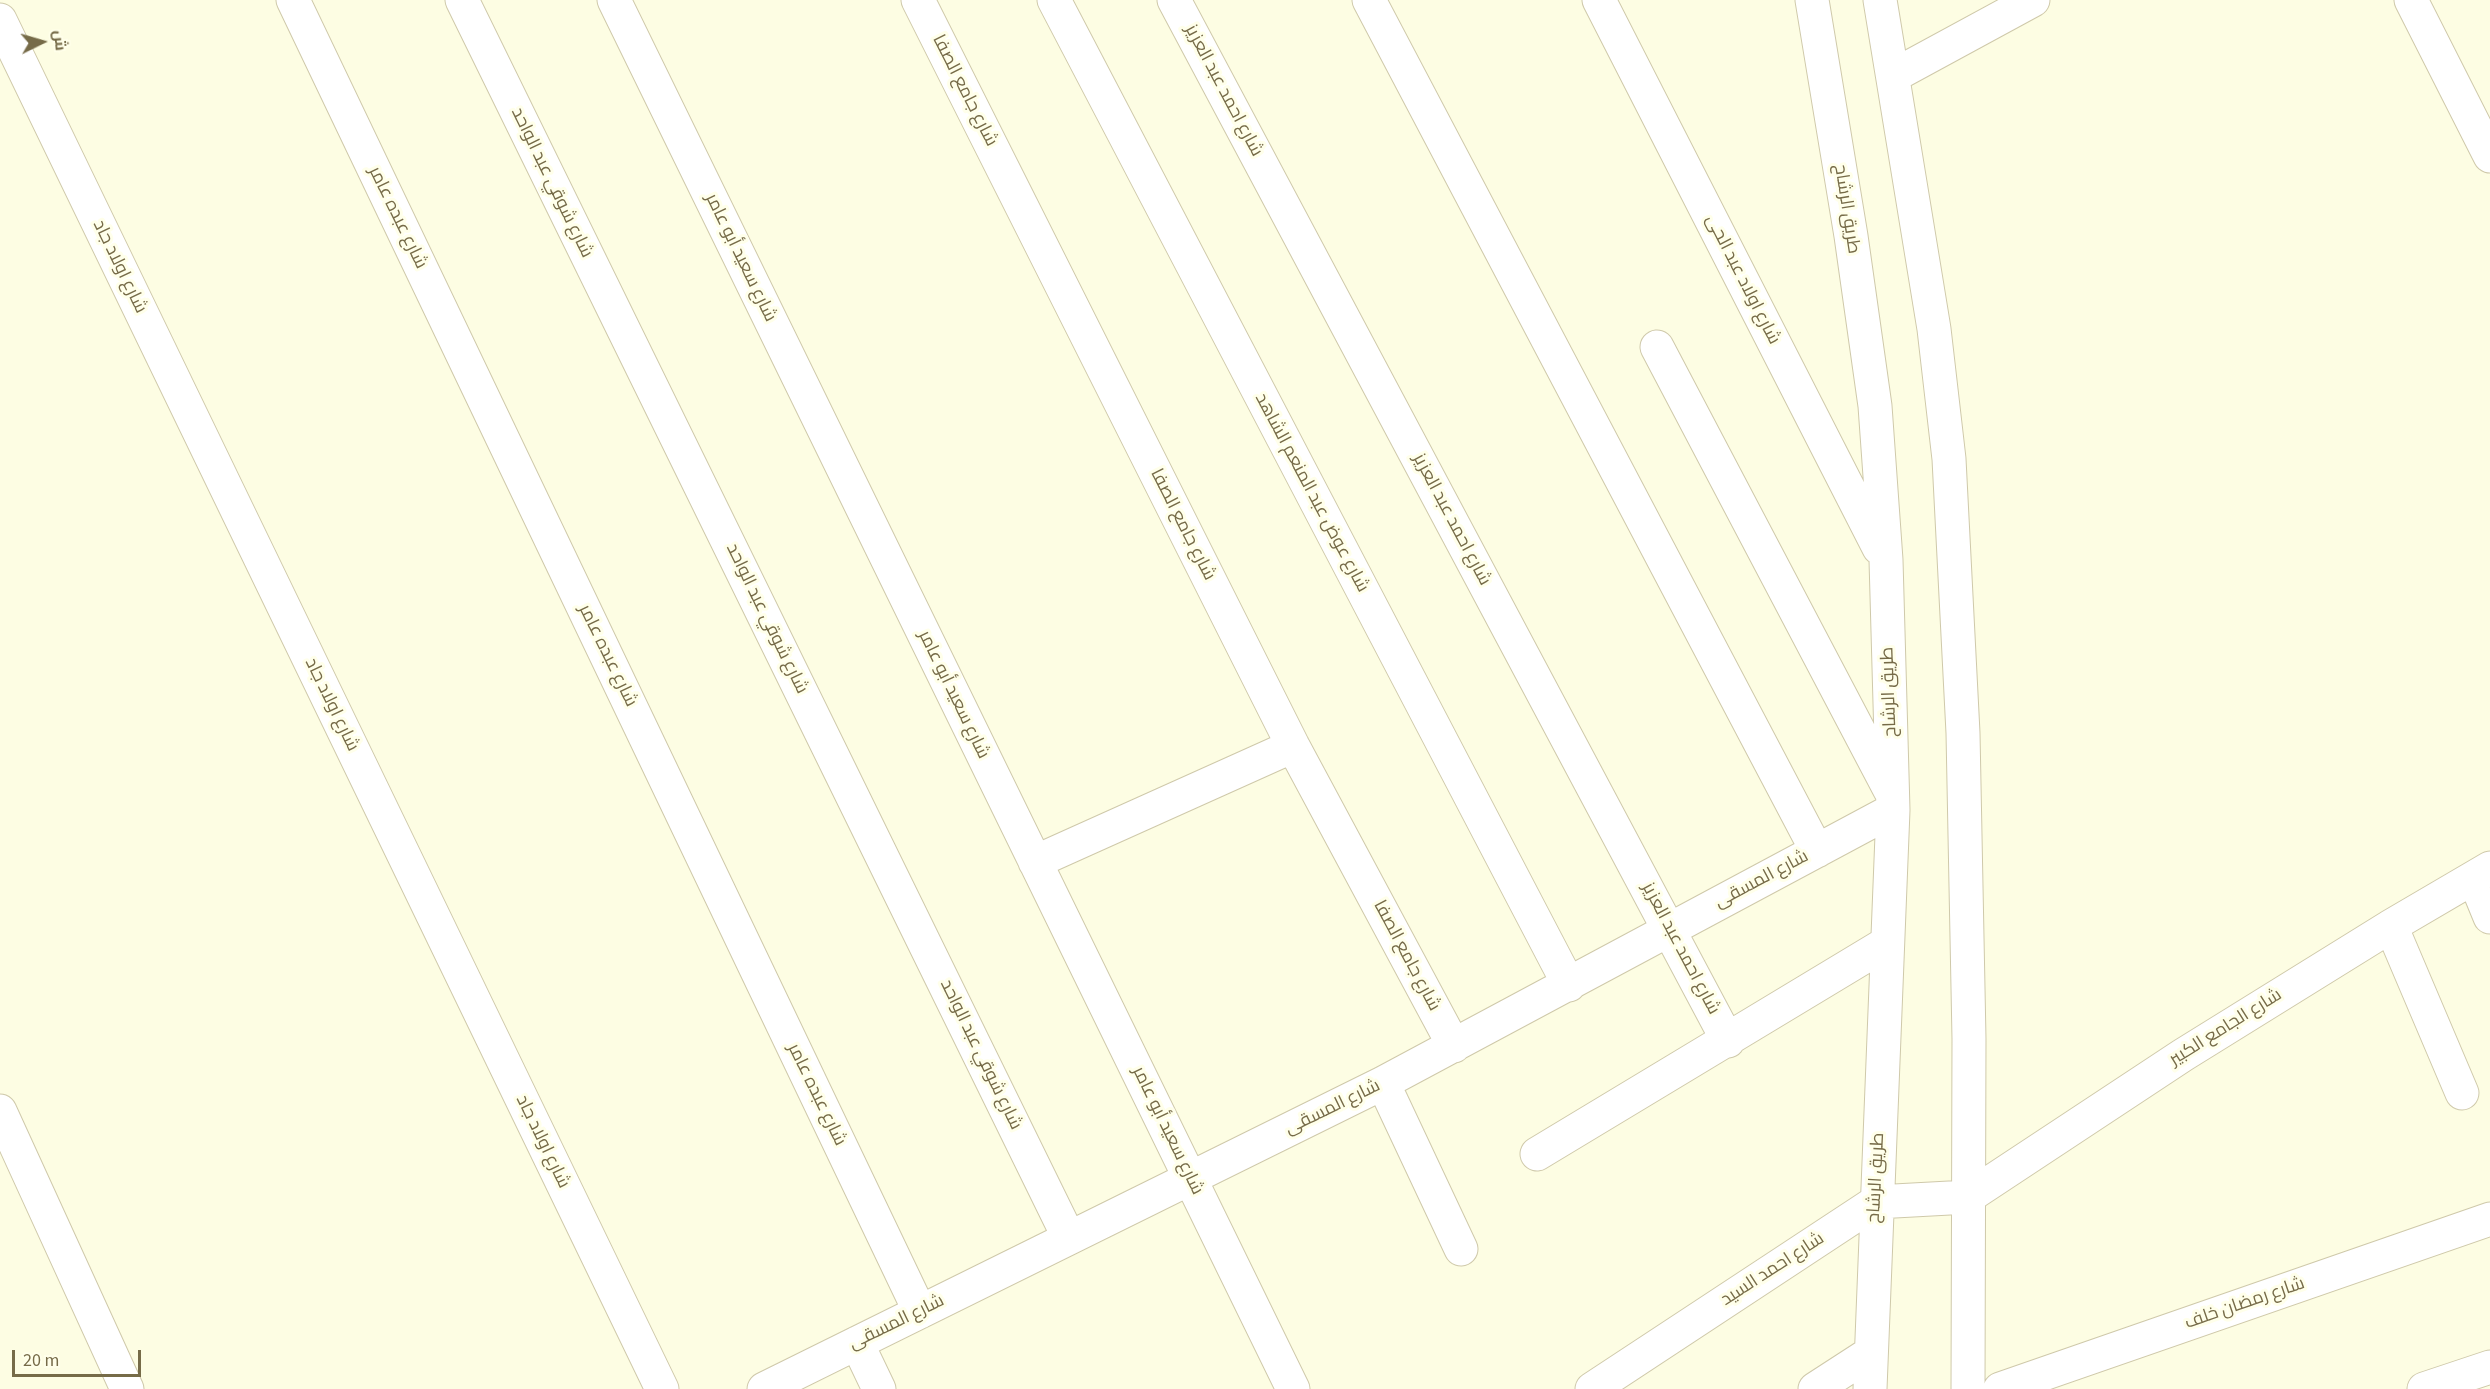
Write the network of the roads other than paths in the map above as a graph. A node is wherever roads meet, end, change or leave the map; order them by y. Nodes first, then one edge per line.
1 (293, 0) edge
2 (462, 0) edge
3 (614, 0) edge
4 (918, 0) edge
5 (1054, 0) edge
6 (1174, 0) edge
7 (1369, 0) edge
8 (1599, 0) edge
9 (1812, 0) edge
10 (1880, 0) edge
11 (2033, 0) edge
12 (2411, 0) edge
13 (0, 20) edge
14 (1893, 76) junction
15 (2490, 156) edge
16 (1657, 347) dead end
17 (1886, 560) junction
18 (1293, 746) junction
19 (1893, 803) junction
20 (1817, 851) junction
21 (1035, 862) junction
22 (2482, 873) edge
23 (2490, 917) edge
24 (2391, 926) junction
25 (1670, 931) junction
26 (1887, 943) junction
27 (1569, 985) junction
28 (1728, 1041) junction
29 (1454, 1046) junction
30 (1383, 1083) junction
31 (2462, 1093) dead end
32 (0, 1111) edge
33 (1537, 1154) dead end
34 (1190, 1178) junction
35 (1968, 1197) junction
36 (1876, 1202) junction
37 (2490, 1219) edge
38 (1069, 1238) junction
39 (1461, 1249) dead end
40 (920, 1312) junction
41 (857, 1343) junction
42 (1869, 1354) junction
43 (2490, 1367) edge
44 (127, 1389) edge
45 (662, 1389) edge
46 (764, 1389) edge
47 (879, 1389) edge
48 (1293, 1389) edge
49 (1592, 1389) edge
50 (1815, 1389) edge
51 (1869, 1389) edge
52 (1968, 1389) edge
53 (2000, 1389) edge
54 (2424, 1389) edge

1 - 40 street, شارع عبده عامر
2 - 38 street, شارع شوقي عبد الواحد
3 - 21 street, شارع سعيد أبو عامر
4 - 18 street, شارع جامع الصفا
5 - 27 street, شارع عوض عبد المنعم الشاهد
6 - 25 street, شارع احمد عبد العزيز
7 - 20 street
8 - 17 street, شارع اولاد عبد الحى
9 - 17 street, طريق الرشاح
10 - 14 street
11 - 14 street
12 - 15 street
13 - 45 street, شارع اولاد جاد
14 - 35 street
16 - 19 street
17 - 19 street, طريق الرشاح
18 - 21 street
18 - 29 street, شارع جامع الصفا
19 - 20 street, شارع المسقى
19 - 26 street, طريق الرشاح
20 - 25 street, شارع المسقى
21 - 34 street, شارع سعيد أبو عامر
22 - 23 street
22 - 24 street, شارع الجامع الكبير
24 - 31 street
24 - 35 street, شارع الجامع الكبير
25 - 27 street, شارع المسقى
25 - 28 street, شارع احمد عبد العزيز
26 - 28 street
26 - 36 street, طريق الرشاح
27 - 29 street, شارع المسقى
28 - 33 street
29 - 30 street, شارع المسقى
30 - 34 street, شارع المسقى
30 - 39 street
32 - 44 street
34 - 38 street, شارع المسقى
34 - 48 street, شارع سعيد أبو عامر
35 - 36 street
35 - 52 street
36 - 42 street, طريق الرشاح
36 - 49 street, شارع احمد السيد
37 - 53 street, شارع رمضان خلف
38 - 40 street, شارع المسقى
40 - 41 street, شارع المسقى
41 - 46 street, شارع المسقى
41 - 47 street
42 - 50 street
42 - 51 street, طريق الرشاح
43 - 54 street

